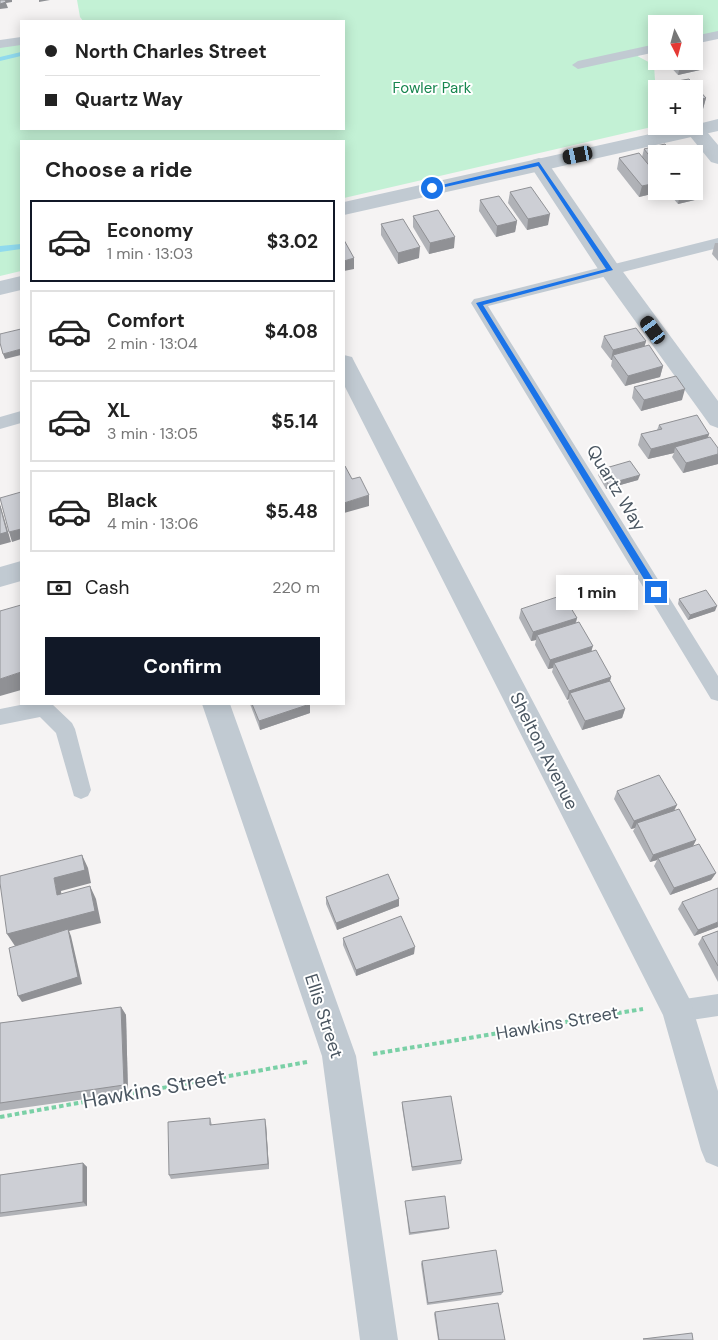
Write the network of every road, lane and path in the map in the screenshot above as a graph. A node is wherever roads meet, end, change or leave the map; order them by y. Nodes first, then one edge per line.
1 (718, 35) edge
2 (703, 38) edge
3 (20, 41) edge
4 (0, 44) edge
5 (648, 50) edge
6 (578, 65) dead end
7 (718, 125) edge
8 (703, 128) edge
9 (672, 135) edge
10 (699, 135) edge
11 (718, 158) edge
12 (539, 164) junction
13 (345, 209) edge
14 (718, 243) edge
15 (610, 270) junction
16 (20, 283) edge
17 (0, 288) edge
18 (345, 365) edge
19 (20, 417) edge
20 (718, 419) edge
21 (0, 423) edge
22 (20, 571) edge
23 (0, 577) edge
24 (718, 693) edge
25 (216, 705) edge
26 (0, 716) edge
27 (81, 790) dead end
28 (718, 1005) edge
29 (649, 1008) dead end
30 (678, 1011) junction
31 (377, 1054) dead end
32 (307, 1062) dead end
33 (0, 1117) edge
34 (718, 1150) edge
35 (379, 1340) edge

1 - 2 lane
3 - 4 lane
5 - 6 lane
7 - 8 street
9 - 12 street
10 - 11 street
12 - 13 street
12 - 15 street
14 - 15 lane
15 - 20 street
15 - 24 lane, Quartz Way
16 - 17 street
18 - 30 street, Shelton Avenue
19 - 21 lane
22 - 23 street
25 - 35 street, Ellis Street
26 - 27 lane
28 - 30 lane
29 - 31 path, Hawkins Street
30 - 34 street, Shelton Avenue
32 - 33 path, Hawkins Street

